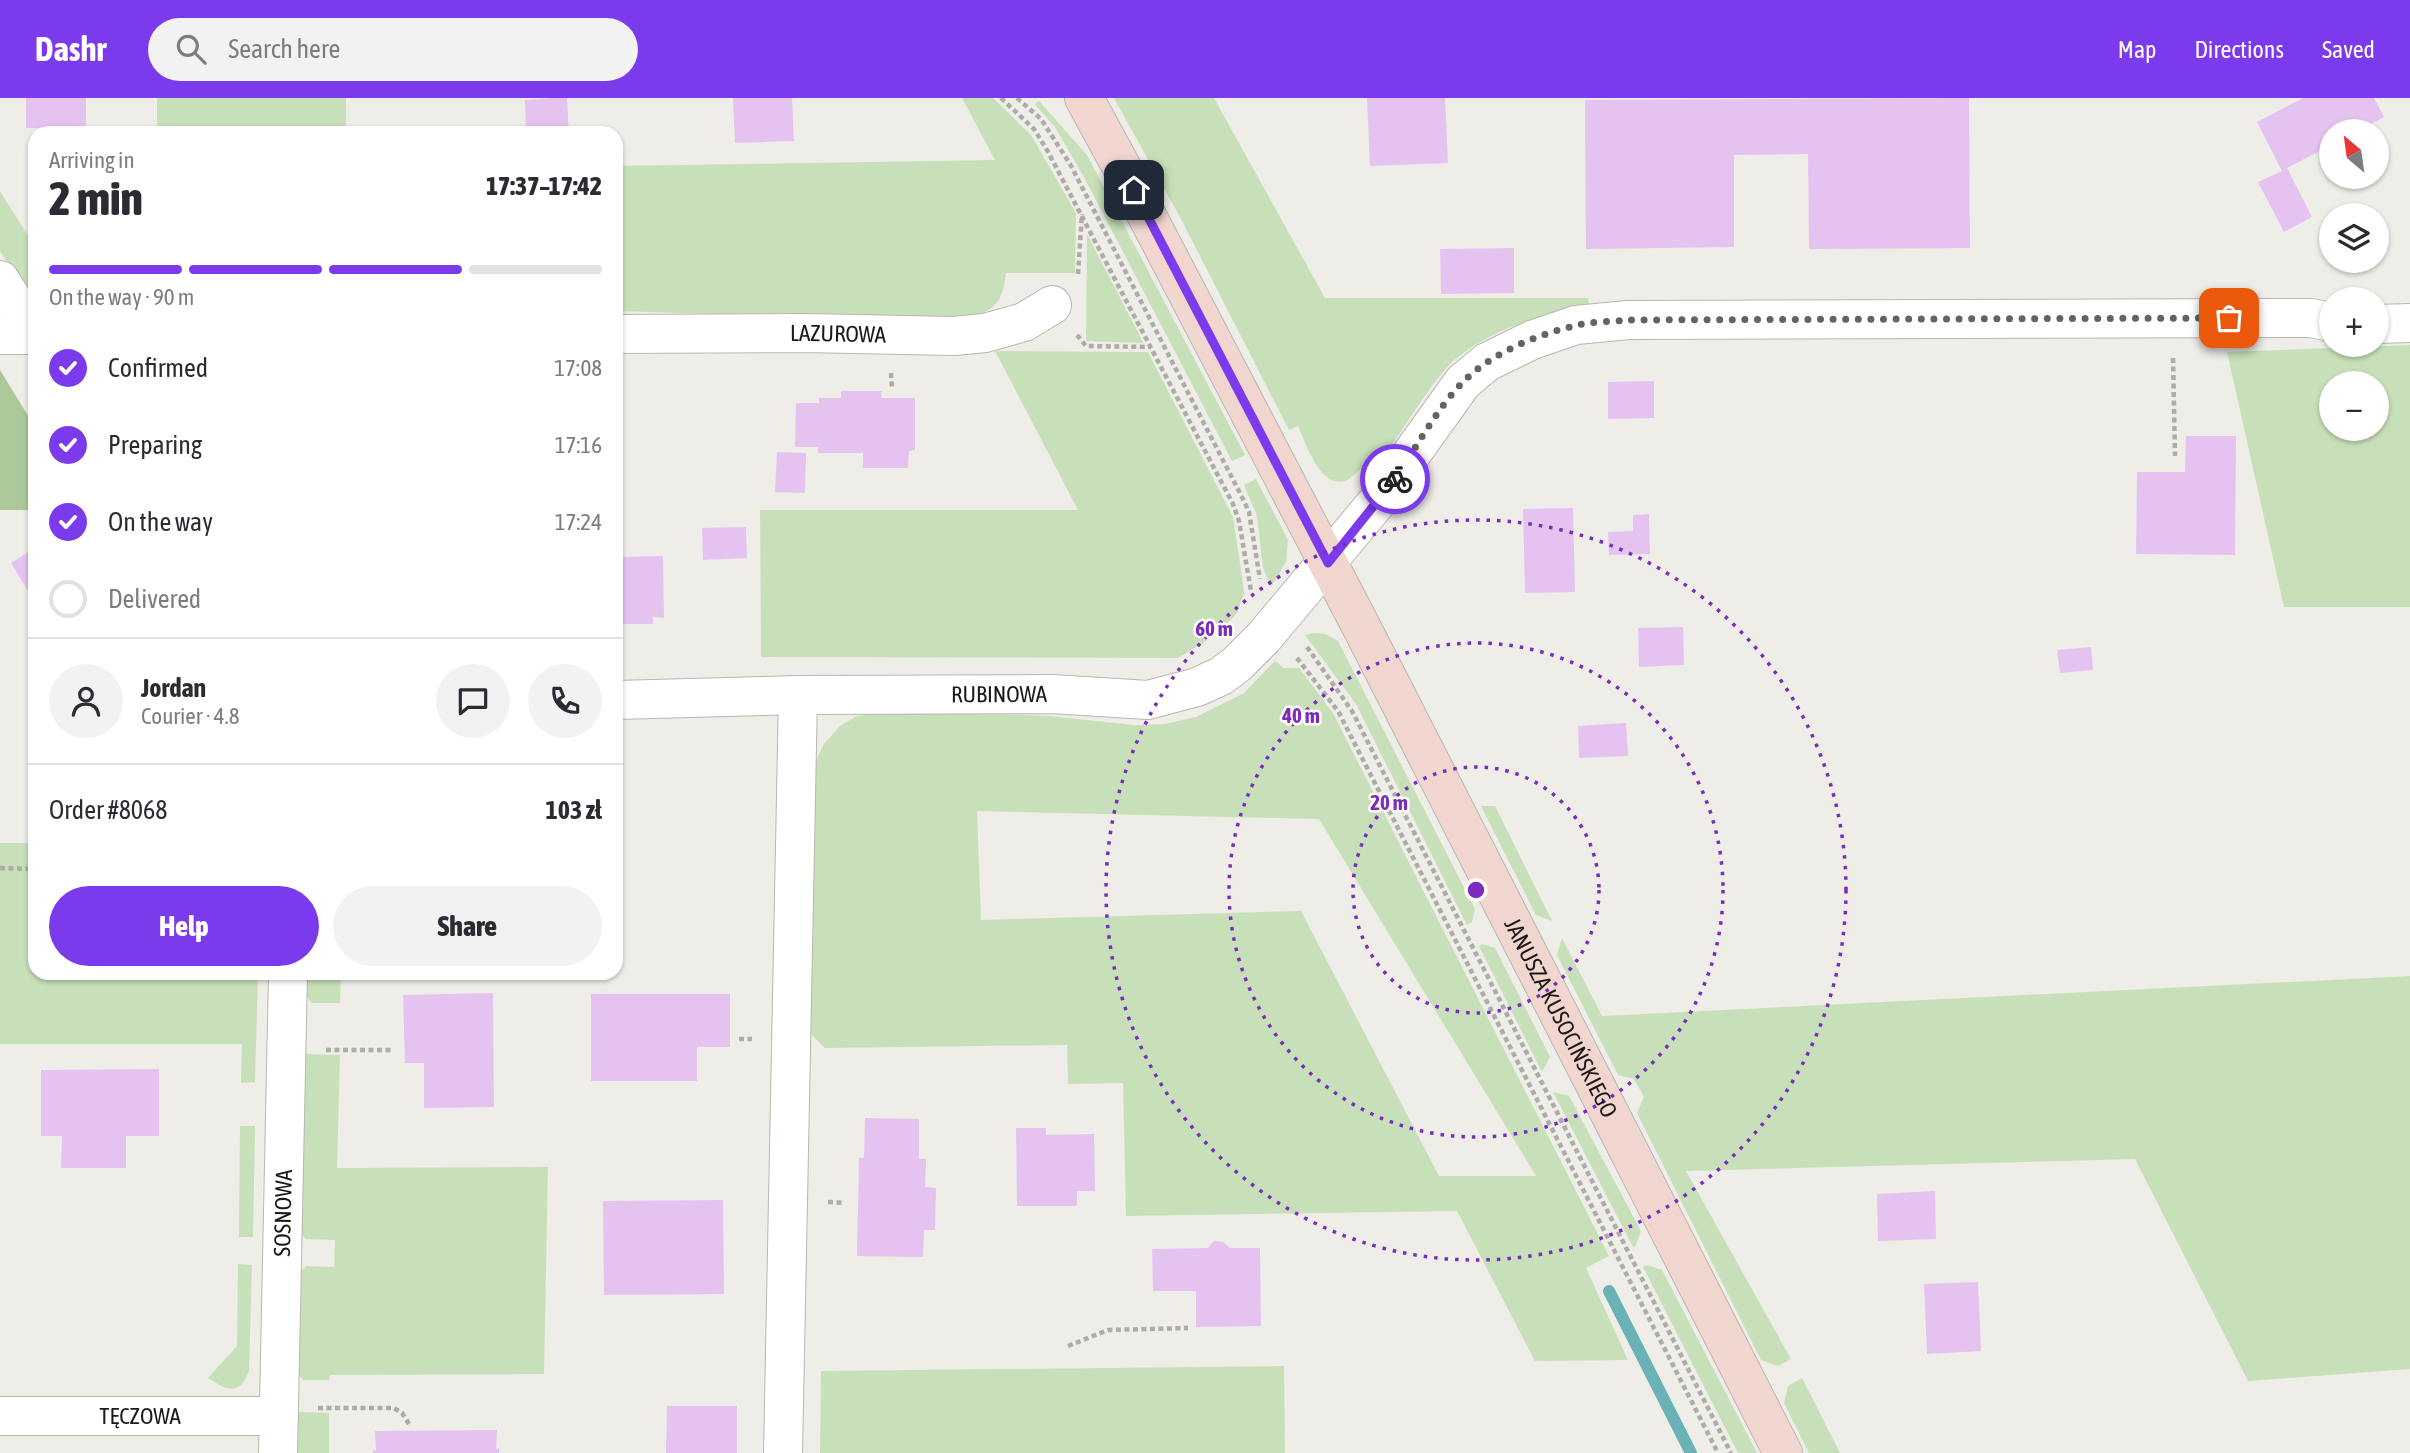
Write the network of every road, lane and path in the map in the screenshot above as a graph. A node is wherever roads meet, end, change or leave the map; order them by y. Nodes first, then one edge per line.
1 (1001, 98) edge
2 (1016, 98) edge
3 (1084, 98) edge
4 (1009, 105) junction
5 (1082, 212) junction
6 (0, 279) edge
7 (1052, 305) junction
8 (2172, 318) junction
9 (2319, 320) edge
10 (28, 323) edge
11 (2410, 323) edge
12 (2389, 324) edge
13 (28, 334) edge
14 (623, 334) edge
15 (0, 335) edge
16 (1152, 347) junction
17 (2175, 456) dead end
18 (1328, 563) junction
19 (1276, 623) junction
20 (798, 695) junction
21 (623, 700) edge
22 (0, 869) edge
23 (28, 869) edge
24 (288, 980) edge
25 (287, 1050) junction
26 (391, 1050) dead end
27 (1188, 1328) dead end
28 (1068, 1346) dead end
29 (0, 1416) edge
30 (409, 1424) dead end
31 (279, 1426) edge
32 (783, 1453) edge
33 (1718, 1453) edge
34 (1731, 1453) edge
35 (1783, 1453) edge

1 - 4 path
2 - 4 path
2 - 19 path
3 - 18 street, JANUSZA KUSOCIŃSKIEGO
4 - 5 path
5 - 7 path
5 - 16 path
6 - 10 street
7 - 14 street, LAZUROWA
7 - 16 path
8 - 9 street, RUBINOWA
8 - 17 path
8 - 18 street, RUBINOWA
11 - 12 street
13 - 15 street
16 - 19 path
18 - 19 street, RUBINOWA
18 - 35 street, JANUSZA KUSOCIŃSKIEGO
19 - 20 street, RUBINOWA
19 - 33 path
19 - 34 path
20 - 21 street, RUBINOWA
20 - 32 street
22 - 23 path
24 - 25 street, SOSNOWA
25 - 26 path
25 - 31 street, SOSNOWA
27 - 28 path
29 - 31 street, TĘCZOWA
30 - 31 path

